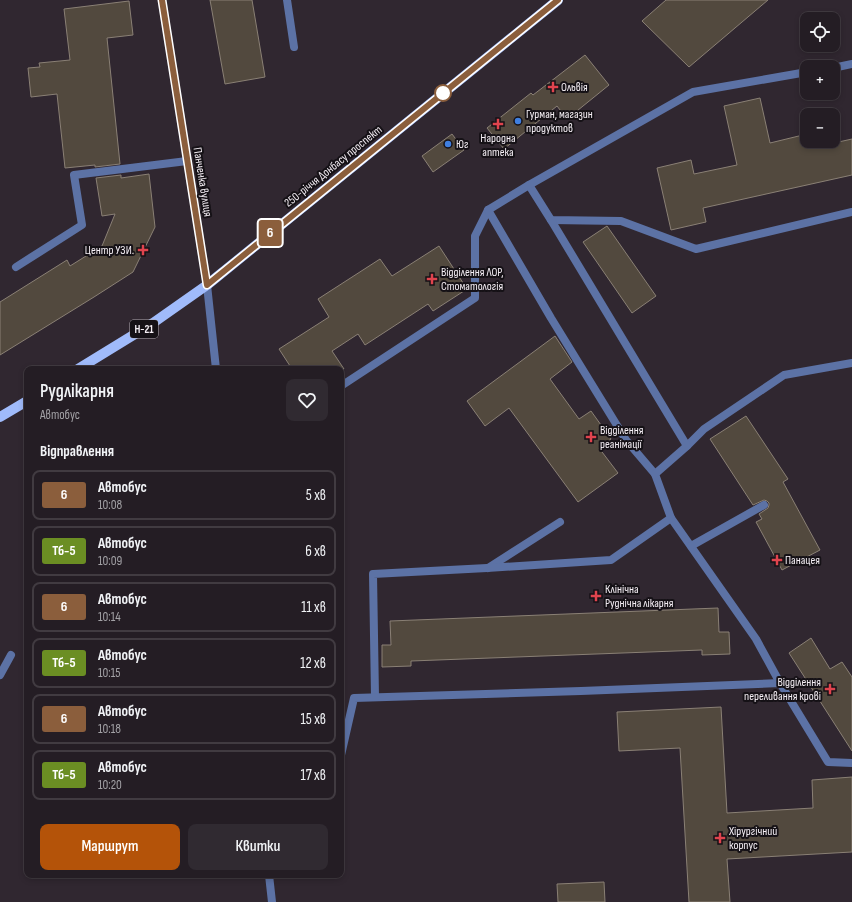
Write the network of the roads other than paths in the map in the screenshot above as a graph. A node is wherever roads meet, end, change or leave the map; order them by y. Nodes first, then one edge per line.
1 (162, 0) edge
2 (287, 0) edge
3 (558, 0) edge
4 (294, 47) dead end
5 (852, 64) edge
6 (840, 67) edge
7 (800, 73) edge
8 (187, 161) junction
9 (529, 185) junction
10 (488, 210) junction
11 (852, 212) edge
12 (551, 220) junction
13 (16, 266) dead end
14 (207, 285) junction
15 (852, 363) edge
16 (83, 366) edge
17 (216, 366) edge
18 (344, 384) edge
19 (24, 402) edge
20 (0, 417) edge
21 (687, 446) junction
22 (655, 474) junction
23 (764, 505) dead end
24 (671, 518) junction
25 (560, 522) dead end
26 (691, 546) junction
27 (487, 568) junction
28 (11, 655) dead end
29 (0, 675) edge
30 (780, 683) junction
31 (375, 697) junction
32 (344, 742) edge
33 (852, 763) edge
34 (269, 878) edge
35 (272, 902) edge

1 - 8 street, Панченка вулиця
2 - 4 street
3 - 14 main road, 250-річчя Донбасу проспект / Н-21
5 - 6 street
7 - 9 street
8 - 13 street
8 - 14 street, Панченка вулиця
9 - 10 street
9 - 12 street
10 - 18 street
10 - 22 street
11 - 12 street
12 - 21 street
14 - 16 main road, 250-річчя Донбасу проспект / Н-21
14 - 17 street, Панченка вулиця
15 - 21 street
19 - 20 main road
21 - 22 street
22 - 24 street
23 - 26 street
24 - 26 street
24 - 27 street
25 - 27 street
26 - 30 street
27 - 31 street
28 - 29 street
30 - 31 street
30 - 33 street
31 - 32 street
34 - 35 street

